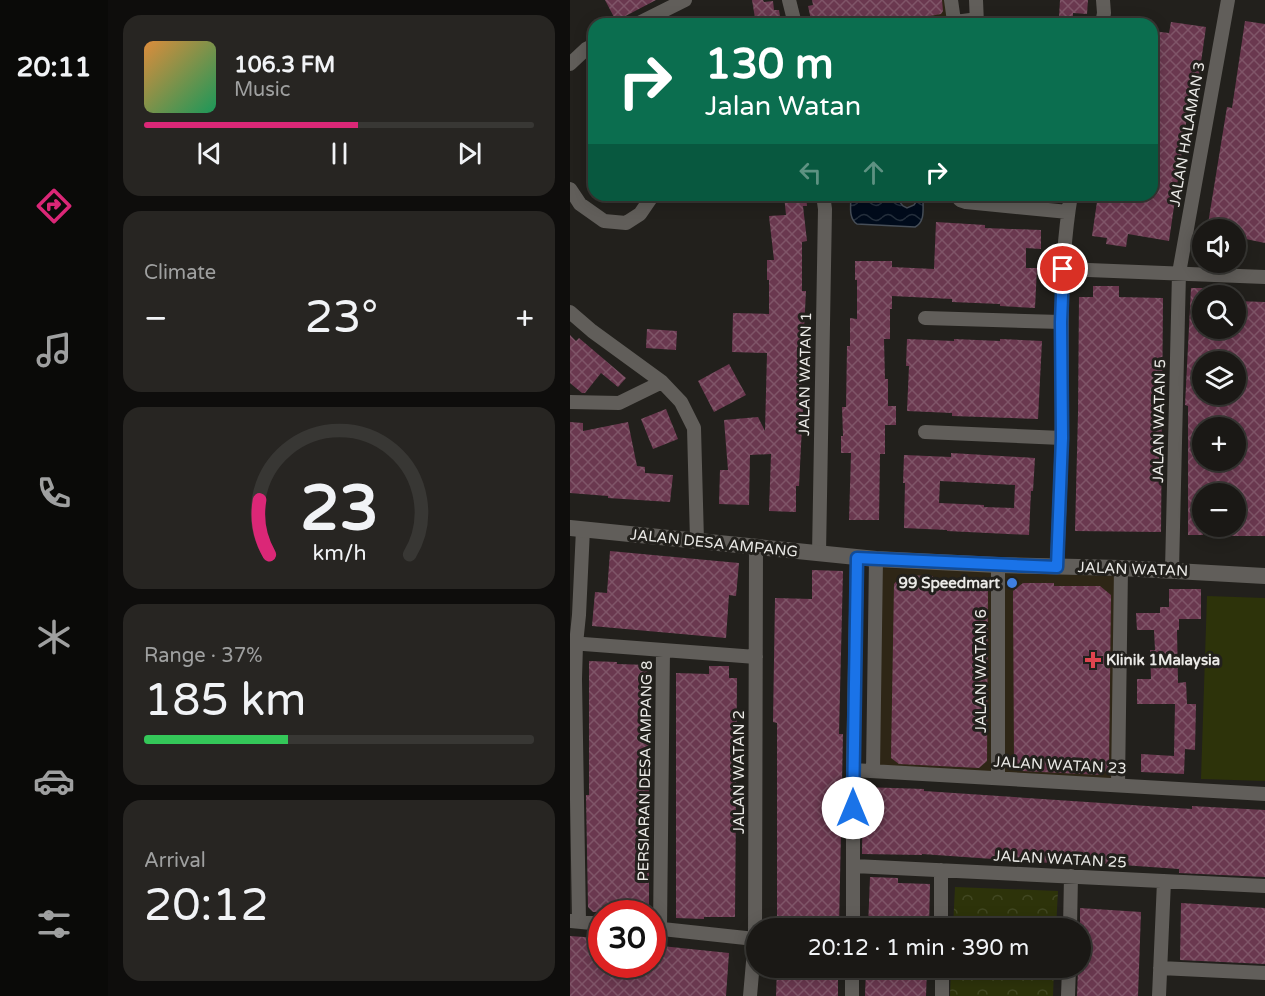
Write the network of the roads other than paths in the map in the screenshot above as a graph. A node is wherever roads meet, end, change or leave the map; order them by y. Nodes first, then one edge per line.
1 (685, 0) edge
2 (789, 0) edge
3 (951, 0) edge
4 (976, 0) edge
5 (1103, 0) edge
6 (1228, 0) edge
7 (648, 18) edge
8 (794, 18) edge
9 (954, 18) edge
10 (978, 18) edge
11 (1103, 18) edge
12 (588, 48) edge
13 (570, 64) edge
14 (570, 189) edge
15 (648, 201) edge
16 (824, 201) edge
17 (964, 201) edge
18 (1070, 201) edge
19 (1068, 212) junction
20 (1063, 269) junction
21 (1179, 273) junction
22 (1265, 277) edge
23 (570, 312) edge
24 (925, 318) dead end
25 (1061, 322) junction
26 (662, 382) junction
27 (570, 402) edge
28 (925, 432) dead end
29 (1062, 438) junction
30 (577, 528) edge
31 (697, 541) junction
32 (756, 547) junction
33 (819, 554) junction
34 (857, 558) junction
35 (876, 559) junction
36 (998, 565) junction
37 (1057, 567) junction
38 (1121, 568) junction
39 (1172, 570) junction
40 (1265, 576) edge
41 (573, 643) edge
42 (663, 650) junction
43 (756, 657) junction
44 (573, 725) edge
45 (853, 770) junction
46 (873, 771) junction
47 (998, 778) junction
48 (1118, 785) junction
49 (1265, 794) edge
50 (854, 866) junction
51 (941, 870) junction
52 (1071, 876) junction
53 (1164, 881) junction
54 (1265, 886) edge
55 (657, 900) edge
56 (755, 918) edge
57 (853, 918) edge
58 (941, 918) edge
59 (1070, 918) edge
60 (574, 921) edge
61 (666, 930) edge
62 (746, 938) edge
63 (1160, 968) junction
64 (1265, 973) edge
65 (752, 978) edge
66 (852, 978) edge
67 (942, 978) edge
68 (1069, 978) edge
69 (750, 996) edge
70 (852, 996) edge
71 (942, 996) edge
72 (1068, 996) edge
73 (1158, 996) edge

1 - 7 street
2 - 8 street
3 - 9 street
4 - 10 street
5 - 11 street
6 - 21 street, JALAN HALAMAN 3
12 - 13 street
14 - 15 street
16 - 33 street, JALAN WATAN 1
17 - 19 street
18 - 19 street
19 - 20 street
20 - 21 street
20 - 25 street
21 - 22 street
21 - 39 street, JALAN WATAN 5
23 - 26 street
24 - 25 street
25 - 29 street
26 - 27 street
26 - 31 street
28 - 29 street
29 - 37 street
30 - 31 street, JALAN DESA AMPANG
30 - 41 street
31 - 32 street, JALAN DESA AMPANG
32 - 33 street, JALAN DESA AMPANG
32 - 43 street, JALAN WATAN 2
33 - 34 street, JALAN DESA AMPANG
34 - 35 street, JALAN WATAN
34 - 45 street
35 - 36 street, JALAN WATAN
35 - 46 street
36 - 37 street, JALAN WATAN
36 - 47 street, JALAN WATAN 6
37 - 38 street, JALAN WATAN
38 - 39 street, JALAN WATAN
38 - 48 street
39 - 40 street, JALAN WATAN
41 - 42 street
41 - 44 street
42 - 43 street
42 - 55 street, PERSIARAN DESA AMPANG 8
43 - 56 street, JALAN WATAN 2
44 - 60 street
45 - 46 street, JALAN WATAN 23
45 - 50 street
46 - 47 street, JALAN WATAN 23
47 - 48 street, JALAN WATAN 23
48 - 49 street, JALAN WATAN 23
50 - 51 street, JALAN WATAN 25
50 - 57 street
51 - 52 street, JALAN WATAN 25
51 - 58 street
52 - 53 street, JALAN WATAN 25
52 - 59 street
53 - 54 street, JALAN WATAN 25
53 - 63 street
61 - 62 street
63 - 64 street
63 - 73 street
65 - 69 street, JALAN WATAN 2
66 - 70 street
67 - 71 street
68 - 72 street

